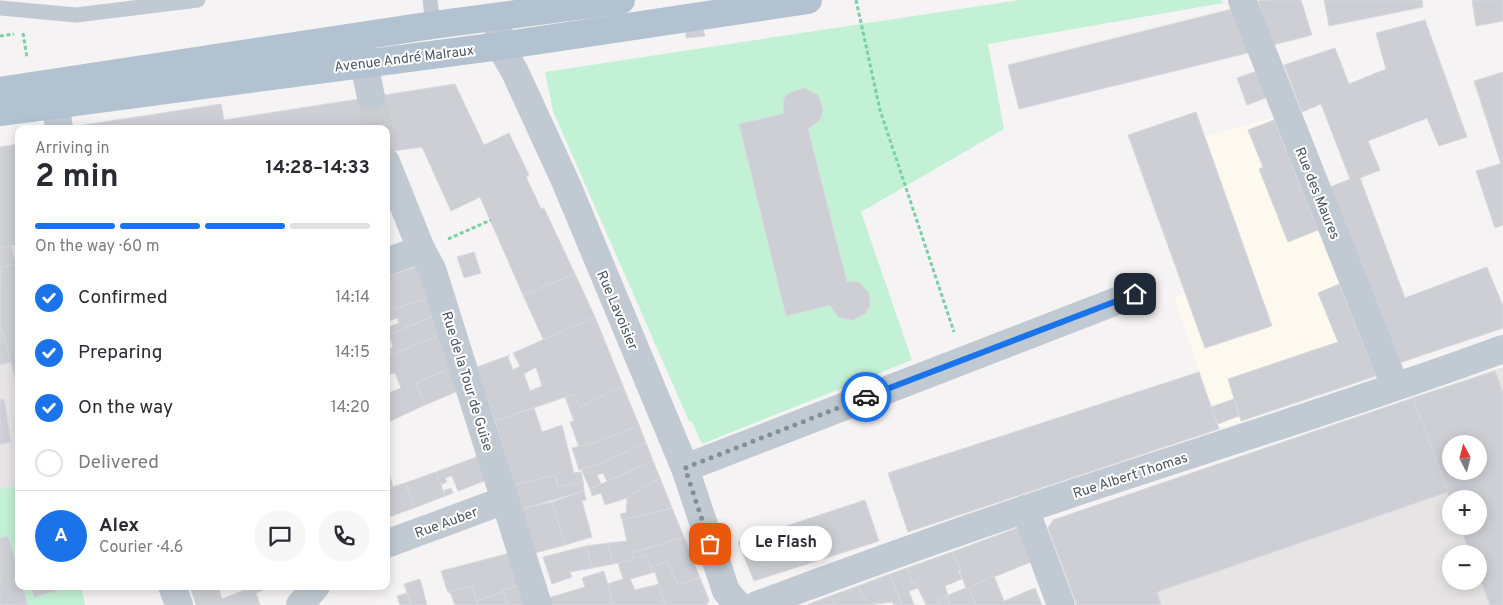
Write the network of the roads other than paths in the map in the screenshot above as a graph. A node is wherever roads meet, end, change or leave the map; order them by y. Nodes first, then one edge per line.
1 (198, 0) edge
2 (621, 0) edge
3 (808, 0) edge
4 (1242, 0) edge
5 (0, 8) edge
6 (432, 12) edge
7 (498, 16) junction
8 (500, 46) junction
9 (361, 50) junction
10 (118, 72) junction
11 (0, 91) edge
12 (371, 97) tunnel mouth
13 (0, 112) edge
14 (57, 116) edge
15 (390, 172) edge
16 (421, 249) junction
17 (390, 261) edge
18 (1135, 294) dead end
19 (1503, 349) edge
20 (1395, 386) junction
21 (685, 468) junction
22 (505, 500) junction
23 (1025, 509) junction
24 (390, 543) edge
25 (173, 590) edge
26 (313, 590) edge
27 (179, 605) edge
28 (300, 605) edge
29 (538, 605) edge
30 (738, 605) edge
31 (757, 605) edge
32 (1061, 605) edge

1 - 5 lane
2 - 7 main road, Avenue André Malraux
3 - 8 main road, Avenue André Malraux
4 - 20 street, Rue des Maures
6 - 7 main road, Avenue André Malraux
6 - 9 main road, Avenue André Malraux
7 - 8 street, Rue Lavoisier
8 - 9 main road, Avenue André Malraux
8 - 21 street, Rue Lavoisier
9 - 10 main road, Avenue André Malraux
9 - 12 street
9 - 14 main road, Avenue André Malraux
10 - 11 main road, Avenue André Malraux
10 - 14 street
13 - 14 main road, Avenue André Malraux
15 - 16 street, Rue de la Tour de Guise
16 - 17 street
16 - 22 street, Rue de la Tour de Guise
18 - 21 street
19 - 20 street, Rue Albert Thomas
20 - 23 street, Rue Albert Thomas
21 - 30 street, Rue Lavoisier
22 - 24 street, Rue Auber
22 - 29 street, Rue de la Tour de Guise
23 - 31 street, Rue Albert Thomas
23 - 32 street
25 - 27 street
26 - 28 street

